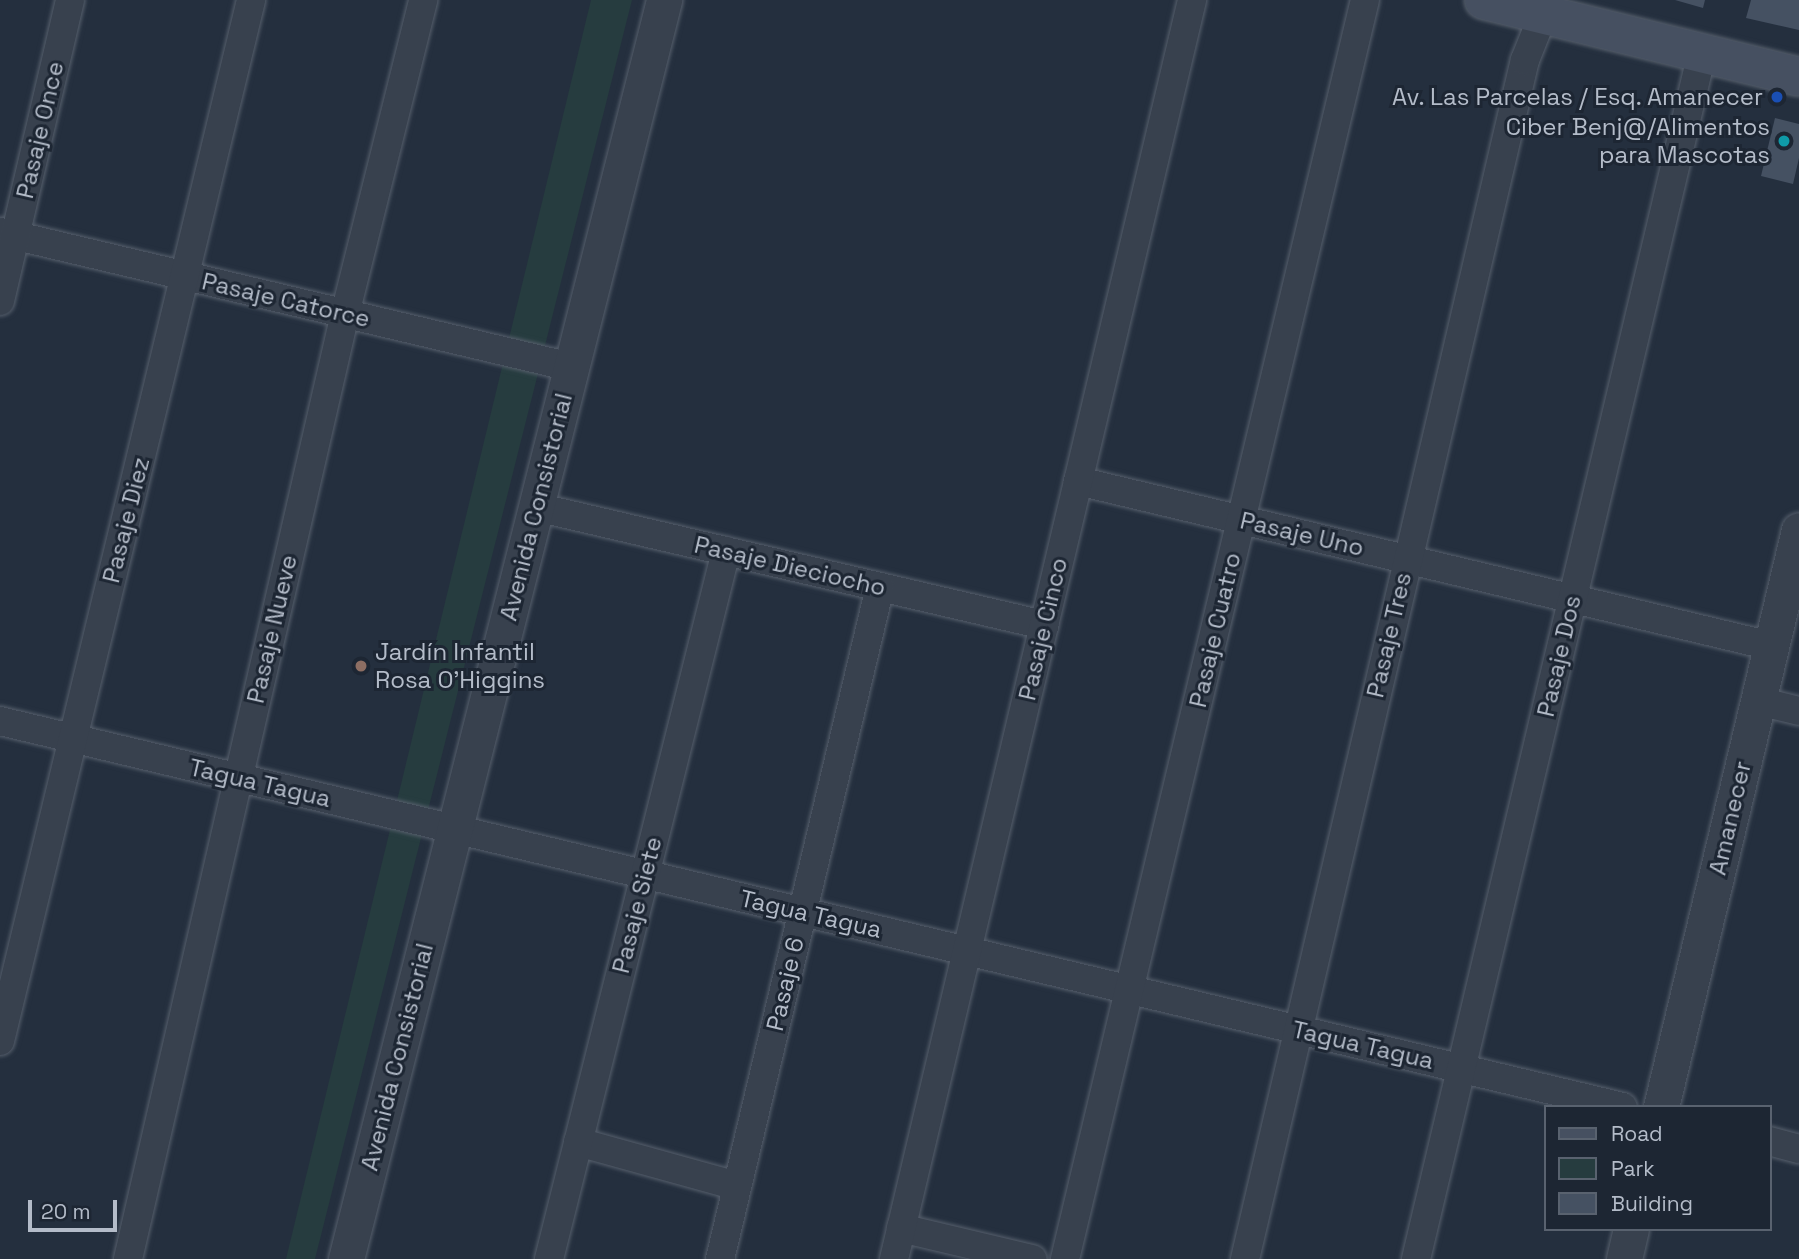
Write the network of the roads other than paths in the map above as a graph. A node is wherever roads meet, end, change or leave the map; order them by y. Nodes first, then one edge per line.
1 (70, 0) edge
2 (251, 0) edge
3 (423, 0) edge
4 (664, 0) edge
5 (1192, 0) edge
6 (1366, 0) edge
7 (1484, 0) edge
8 (1548, 8) edge
9 (1702, 53) junction
10 (1799, 77) edge
11 (8, 234) edge
12 (185, 276) junction
13 (0, 301) edge
14 (345, 314) junction
15 (571, 368) junction
16 (1078, 481) junction
17 (536, 507) junction
18 (1241, 520) junction
19 (1799, 530) edge
20 (726, 551) junction
21 (1407, 559) junction
22 (880, 587) junction
23 (1573, 599) junction
24 (1044, 625) junction
25 (1771, 646) junction
26 (1758, 701) junction
27 (1799, 711) edge
28 (0, 722) edge
29 (73, 739) junction
30 (238, 778) junction
31 (454, 829) junction
32 (645, 874) junction
33 (803, 912) junction
34 (967, 951) junction
35 (1129, 989) junction
36 (1297, 1029) junction
37 (0, 1041) edge
38 (1461, 1068) junction
39 (1615, 1105) edge
40 (1661, 1105) edge
41 (578, 1142) junction
42 (1771, 1142) edge
43 (1799, 1149) edge
44 (737, 1186) junction
45 (901, 1228) junction
46 (1631, 1231) edge
47 (128, 1259) edge
48 (346, 1259) edge
49 (549, 1259) edge
50 (720, 1259) edge
51 (894, 1259) edge
52 (1032, 1259) edge
53 (1065, 1259) edge
54 (1244, 1259) edge
55 (1416, 1259) edge
56 (1624, 1259) edge

1 - 11 street, Pasaje Once
2 - 12 street, Pasaje Diez
3 - 14 street, Pasaje Nueve
4 - 15 street, Avenida Consistorial
5 - 16 street, Pasaje Cinco
6 - 18 street, Pasaje Cuatro
7 - 8 main road
8 - 9 main road
8 - 21 street, Pasaje Tres
9 - 10 main road
9 - 23 street, Pasaje Dos
11 - 12 street, Pasaje Catorce
11 - 13 street, Pasaje Once
12 - 14 street, Pasaje Catorce
12 - 29 street, Pasaje Diez
14 - 15 street, Pasaje Catorce
14 - 30 street, Pasaje Nueve
15 - 17 street, Avenida Consistorial
16 - 18 street, Pasaje Uno
16 - 24 street, Pasaje Cinco
17 - 20 street, Pasaje Dieciocho
17 - 31 street, Avenida Consistorial
18 - 21 street, Pasaje Uno
18 - 35 street, Pasaje Cuatro
19 - 25 street, Amanecer
20 - 22 street, Pasaje Dieciocho
20 - 32 street, Pasaje Siete
21 - 23 street, Pasaje Uno
21 - 36 street, Pasaje Tres
22 - 24 street, Pasaje Dieciocho
22 - 33 street, Pasaje 6
23 - 25 street, Pasaje Uno
23 - 38 street, Pasaje Dos
24 - 34 street, Pasaje Cinco
25 - 26 street, Amanecer
26 - 27 street
26 - 40 street, Amanecer
28 - 29 street, Tagua Tagua
29 - 30 street, Tagua Tagua
29 - 37 street, Pasaje Diez
30 - 31 street, Tagua Tagua
30 - 47 street, Pasaje Nueve
31 - 32 street, Tagua Tagua
31 - 48 street, Avenida Consistorial
32 - 33 street, Tagua Tagua
32 - 41 street, Pasaje Siete
33 - 34 street, Tagua Tagua
33 - 44 street, Pasaje 6
34 - 35 street, Tagua Tagua
34 - 45 street, Pasaje Cinco
35 - 36 street, Tagua Tagua
35 - 53 street, Pasaje Cuatro
36 - 38 street, Tagua Tagua
36 - 54 street, Pasaje Tres
38 - 39 street, Tagua Tagua
38 - 55 street, Pasaje Dos
41 - 44 street
41 - 49 street, Pasaje Siete
42 - 43 street
44 - 50 street, Pasaje 6
45 - 51 street, Pasaje Cinco
45 - 52 street
46 - 56 street

